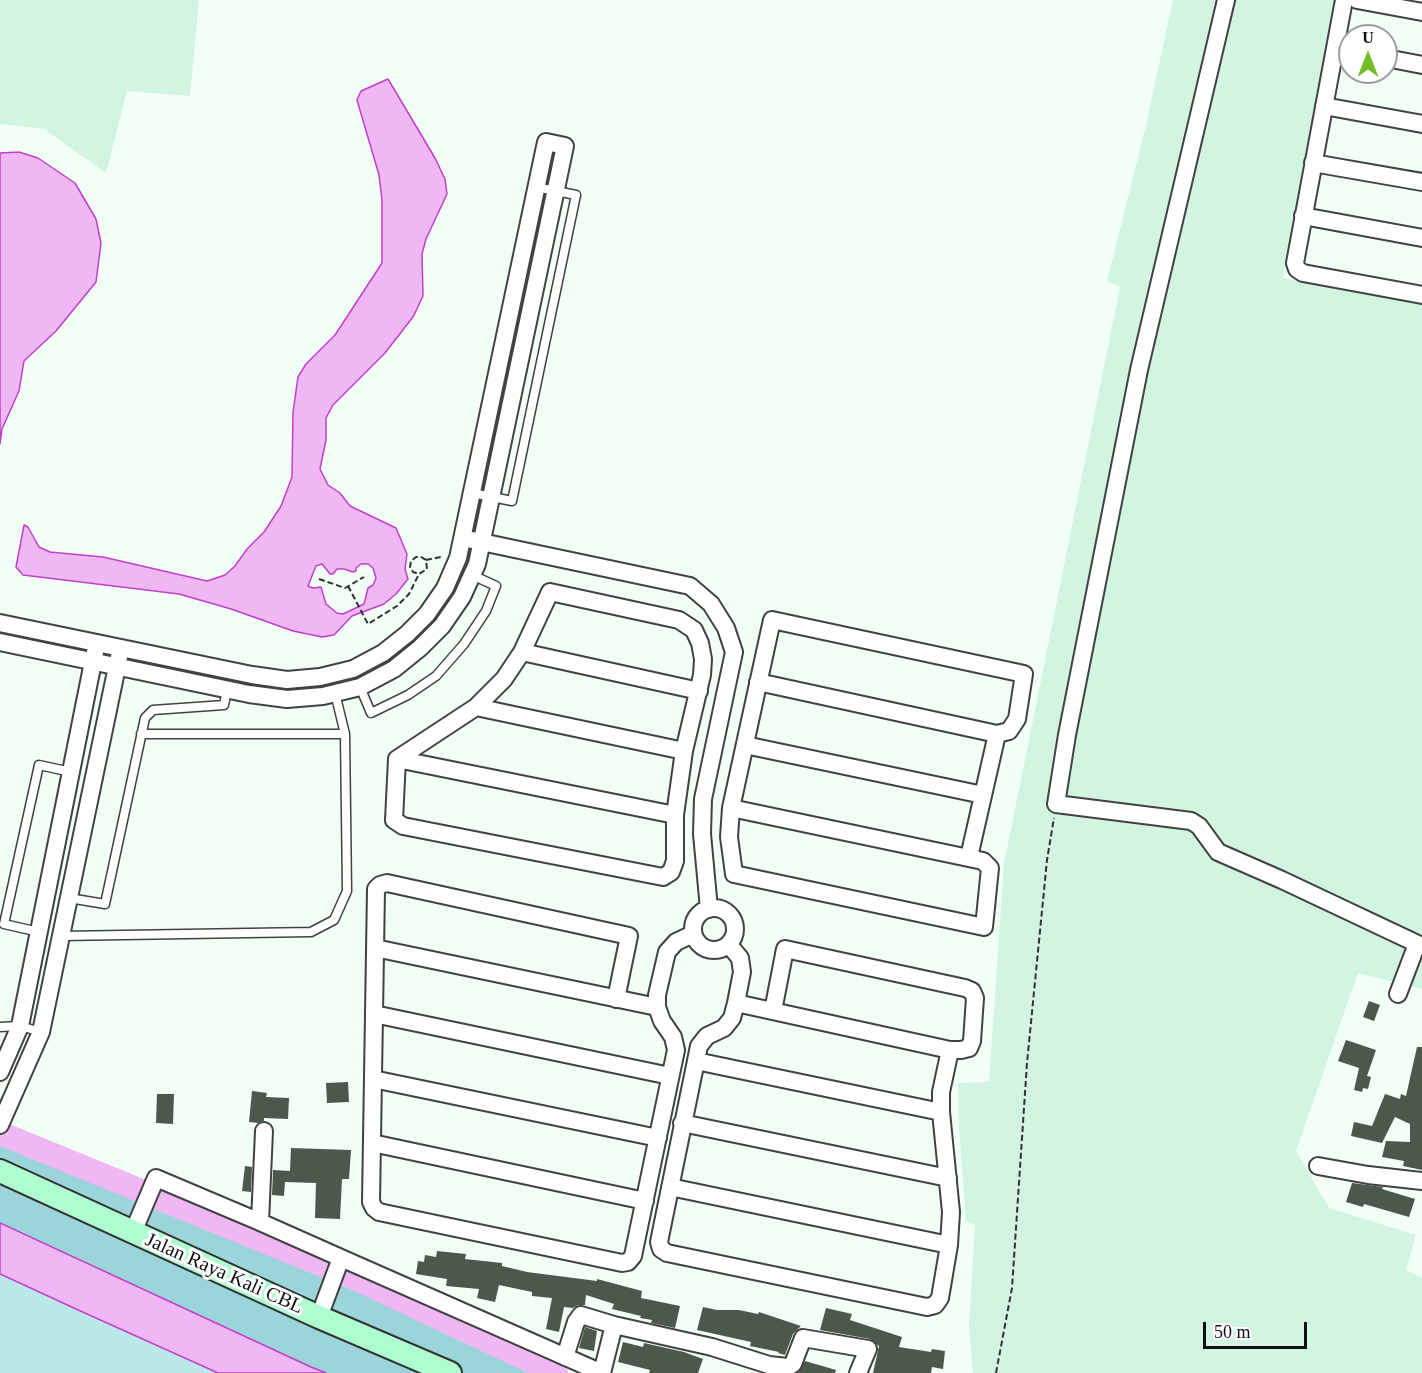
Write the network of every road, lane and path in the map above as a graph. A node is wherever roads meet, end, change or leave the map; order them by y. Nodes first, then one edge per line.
1 (1226, 0) edge
2 (1344, 0) edge
3 (1357, 0) edge
4 (1422, 12) edge
5 (1343, 24) edge
6 (1398, 60) edge
7 (1338, 62) edge
8 (1422, 65) edge
9 (1324, 106) junction
10 (1422, 124) edge
11 (1313, 163) junction
12 (1422, 183) edge
13 (536, 187) junction
14 (555, 191) junction
15 (1303, 216) junction
16 (1422, 238) edge
17 (1422, 295) edge
18 (472, 493) junction
19 (490, 496) junction
20 (462, 537) junction
21 (481, 542) junction
22 (418, 574) junction
23 (472, 575) junction
24 (364, 577) dead end
25 (319, 579) dead end
26 (348, 586) junction
27 (0, 623) edge
28 (0, 642) edge
29 (97, 643) junction
30 (120, 648) junction
31 (522, 652) junction
32 (93, 662) junction
33 (116, 668) junction
34 (758, 682) junction
35 (360, 687) junction
36 (227, 690) junction
37 (699, 691) junction
38 (335, 693) junction
39 (476, 707) junction
40 (692, 719) junction
41 (720, 725) junction
42 (141, 734) junction
43 (345, 734) junction
44 (997, 734) junction
45 (745, 745) junction
46 (684, 751) junction
47 (397, 759) junction
48 (709, 770) junction
49 (71, 772) junction
50 (737, 777) junction
51 (983, 795) junction
52 (1056, 804) junction
53 (731, 808) junction
54 (675, 815) junction
55 (969, 857) junction
56 (69, 898) junction
57 (709, 909) junction
58 (39, 932) junction
59 (693, 934) junction
60 (61, 936) junction
61 (729, 945) junction
62 (1420, 945) edge
63 (375, 948) junction
64 (1398, 994) dead end
65 (616, 999) junction
66 (736, 1003) junction
67 (657, 1007) junction
68 (773, 1011) junction
69 (374, 1014) junction
70 (20, 1026) junction
71 (0, 1028) edge
72 (41, 1032) junction
73 (950, 1050) junction
74 (696, 1061) junction
75 (0, 1072) edge
76 (670, 1076) junction
77 (373, 1079) junction
78 (941, 1112) junction
79 (3, 1118) edge
80 (682, 1124) junction
81 (264, 1131) dead end
82 (657, 1138) junction
83 (372, 1143) junction
84 (1318, 1166) dead end
85 (0, 1171) edge
86 (948, 1178) junction
87 (1422, 1181) edge
88 (670, 1187) junction
89 (645, 1201) junction
90 (260, 1222) junction
91 (133, 1232) junction
92 (949, 1245) junction
93 (340, 1260) junction
94 (320, 1317) junction
95 (614, 1325) junction
96 (565, 1357) junction
97 (767, 1369) edge
98 (450, 1373) edge
99 (602, 1373) edge
100 (858, 1373) edge
101 (996, 1373) edge

1 - 52 street
2 - 5 street
3 - 4 street
6 - 8 street
7 - 9 street
9 - 10 street
9 - 11 street
11 - 12 street
11 - 15 street
13 - 14 lane
13 - 14 street
13 - 18 street
14 - 19 street
15 - 16 street
15 - 17 street
18 - 19 lane
18 - 20 street
19 - 21 street
20 - 21 street
20 - 30 street
21 - 23 street
21 - 41 street
22 - 22 path
22 - 26 path
23 - 35 street
23 - 35 lane
24 - 26 path
25 - 26 path
27 - 29 street
28 - 32 street
29 - 30 street
29 - 32 street
30 - 33 street
31 - 37 street
31 - 37 street
31 - 39 street
32 - 33 street
32 - 49 street
33 - 36 street
33 - 56 street
34 - 44 street
34 - 44 street
34 - 45 street
35 - 38 street
36 - 38 street
36 - 42 lane
37 - 40 street
38 - 43 lane
39 - 46 street
39 - 47 street
40 - 41 street
40 - 46 street
41 - 48 street
42 - 43 lane
42 - 56 lane
43 - 60 lane
44 - 51 street
45 - 50 street
45 - 51 street
46 - 54 street
47 - 54 street
47 - 54 street
48 - 50 street
48 - 57 street
49 - 58 street
49 - 58 lane
50 - 53 street
51 - 55 street
52 - 62 street
52 - 101 path
53 - 55 street
53 - 55 street
56 - 60 street
57 - 59 street
57 - 61 street
58 - 60 street
58 - 70 street
59 - 61 street
59 - 67 street
60 - 72 street
61 - 66 street
62 - 64 street
63 - 65 street
63 - 65 street
63 - 69 street
65 - 67 street
66 - 68 street
66 - 74 street
67 - 76 street
68 - 73 street
68 - 73 street
69 - 76 street
69 - 77 street
70 - 71 lane
70 - 72 lane
70 - 75 street
72 - 79 street
73 - 78 street
74 - 78 street
74 - 80 street
76 - 82 street
77 - 82 street
77 - 83 street
78 - 86 street
80 - 86 street
80 - 88 street
81 - 90 street
82 - 89 street
83 - 89 street
83 - 89 street
84 - 87 street
85 - 91 main road, Jalan Raya Kali CBL
86 - 92 street
88 - 92 street
88 - 92 street
90 - 91 street
90 - 93 street
91 - 94 main road, Jalan Raya Kali CBL
93 - 94 street
93 - 96 street
94 - 98 main road, Jalan Raya Kali CBL
95 - 96 street
95 - 97 street
95 - 99 street
96 - 99 street
97 - 100 street

